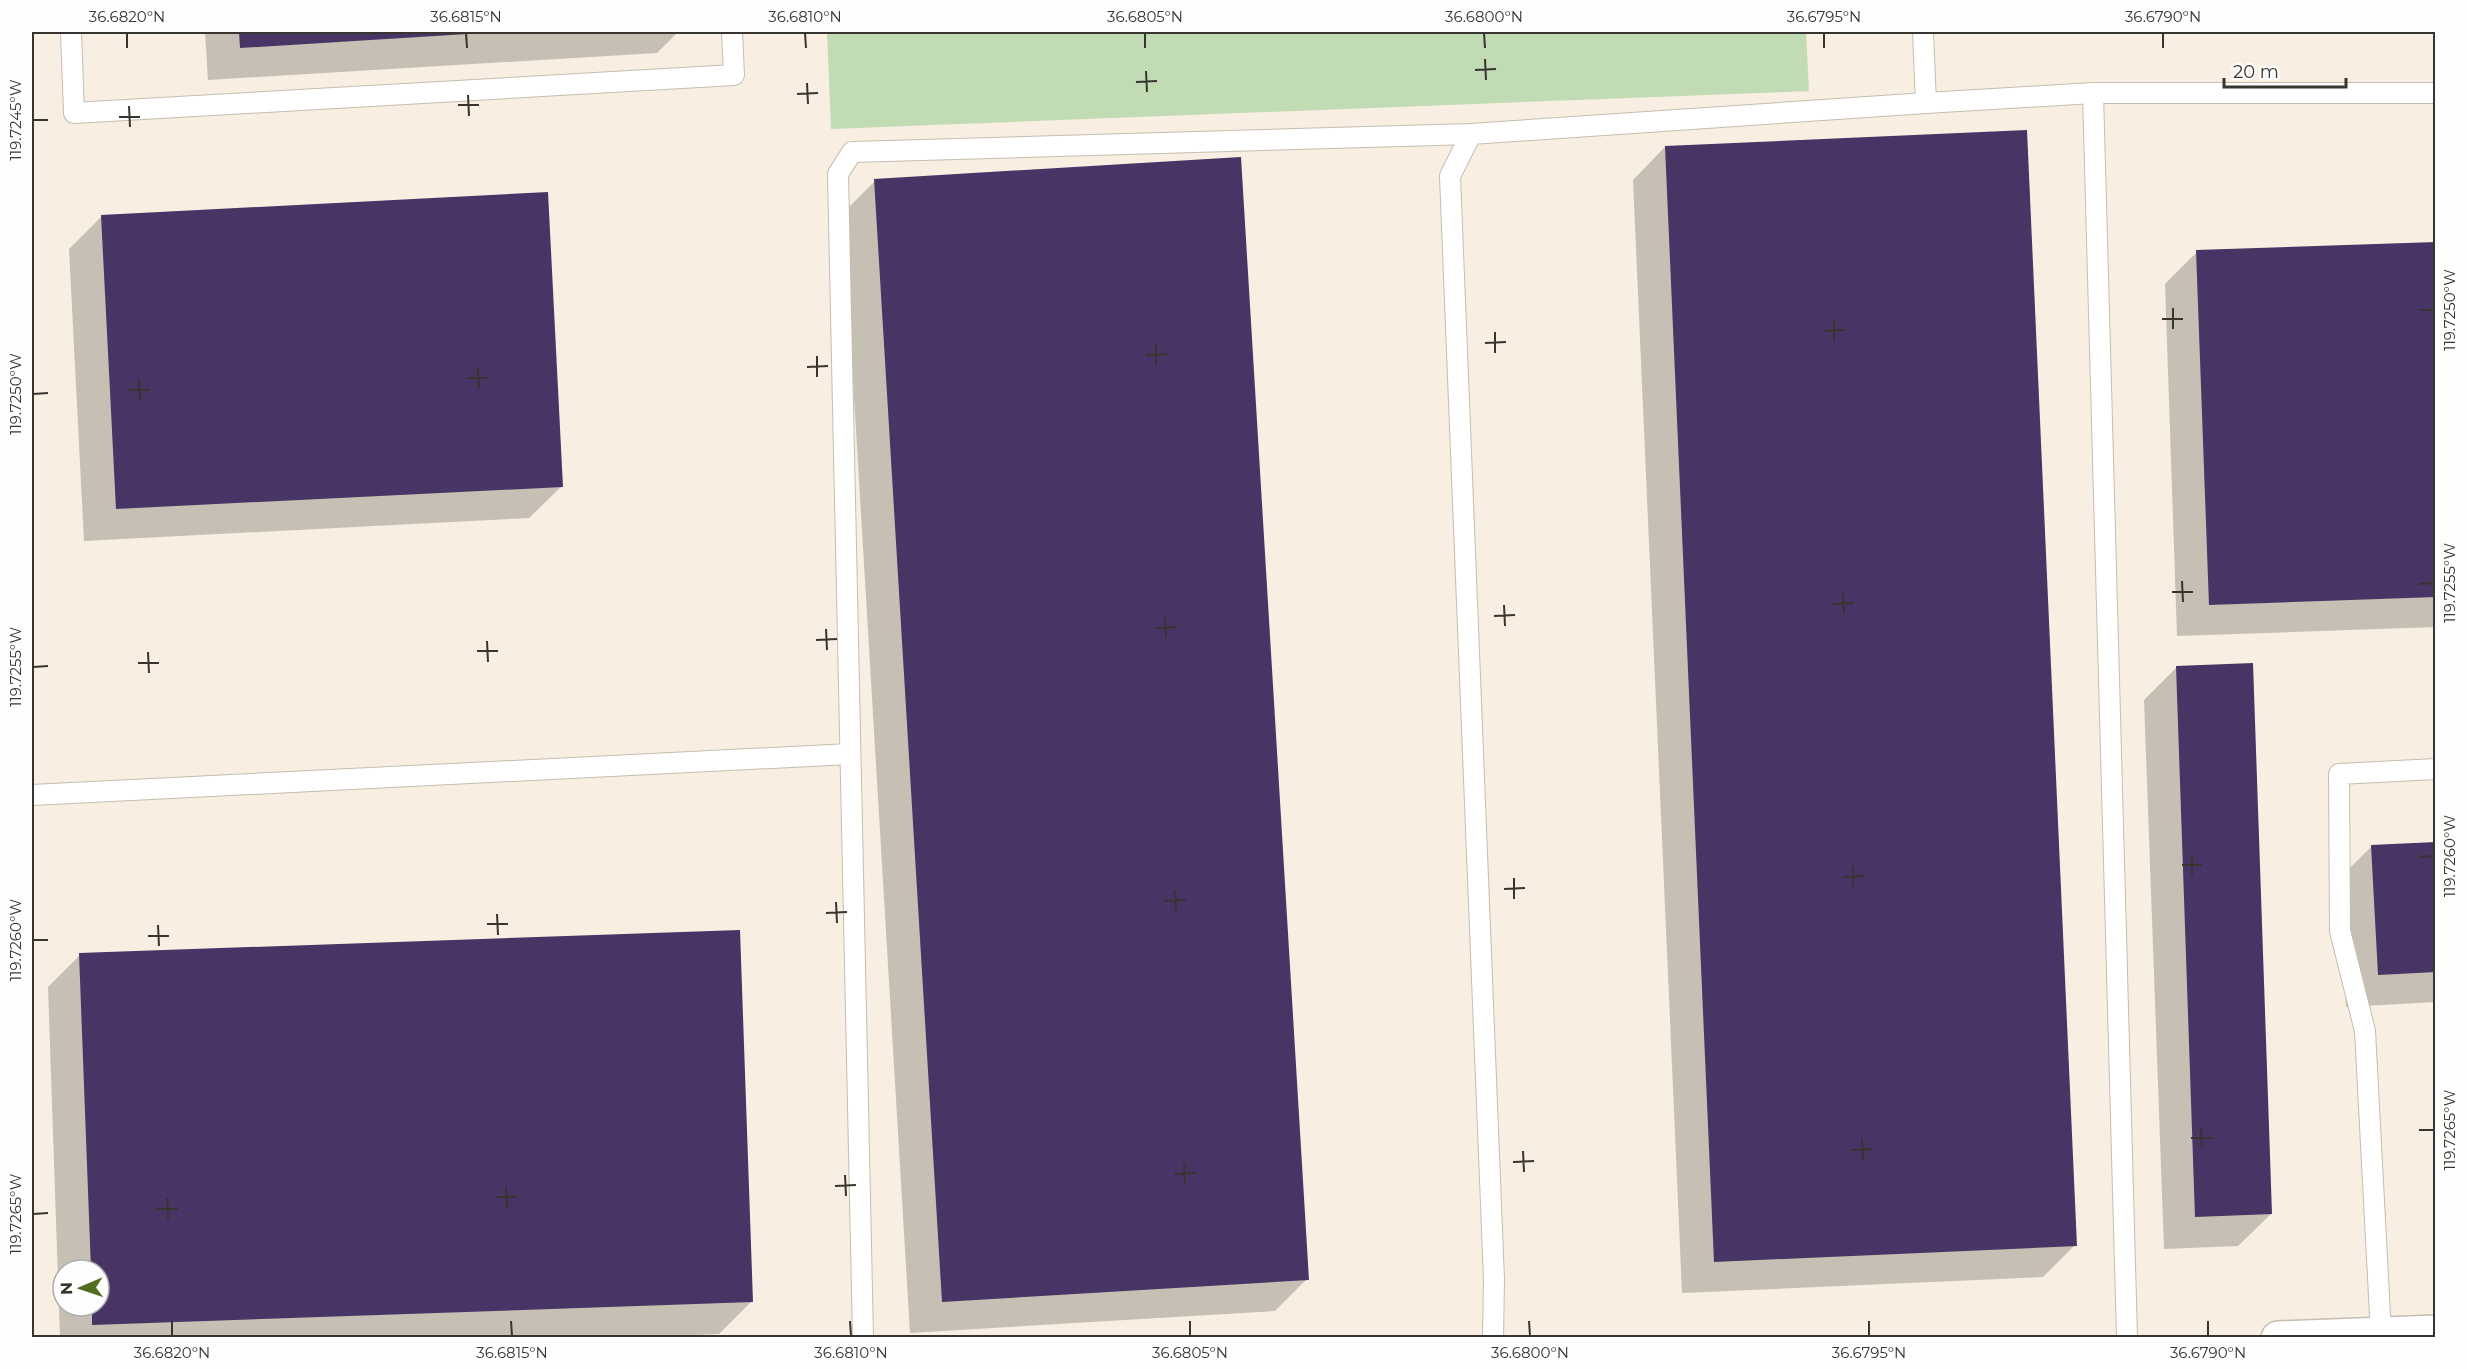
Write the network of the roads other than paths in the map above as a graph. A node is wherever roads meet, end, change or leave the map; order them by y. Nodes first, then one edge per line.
1 (71, 32) edge
2 (732, 32) edge
3 (1923, 32) edge
4 (2093, 93) junction
5 (2436, 93) edge
6 (1926, 103) junction
7 (1471, 134) junction
8 (850, 754) junction
9 (2436, 769) edge
10 (32, 795) edge
11 (2436, 1332) edge
12 (2361, 1336) edge
13 (863, 1338) edge
14 (1493, 1338) edge
15 (2127, 1338) edge
16 (2278, 1338) edge

1 - 2 lane
3 - 6 lane
4 - 5 lane
4 - 6 lane
4 - 15 lane
6 - 7 lane
7 - 8 lane
7 - 14 lane
8 - 10 lane
8 - 13 lane
9 - 12 lane
11 - 12 street
12 - 16 street

